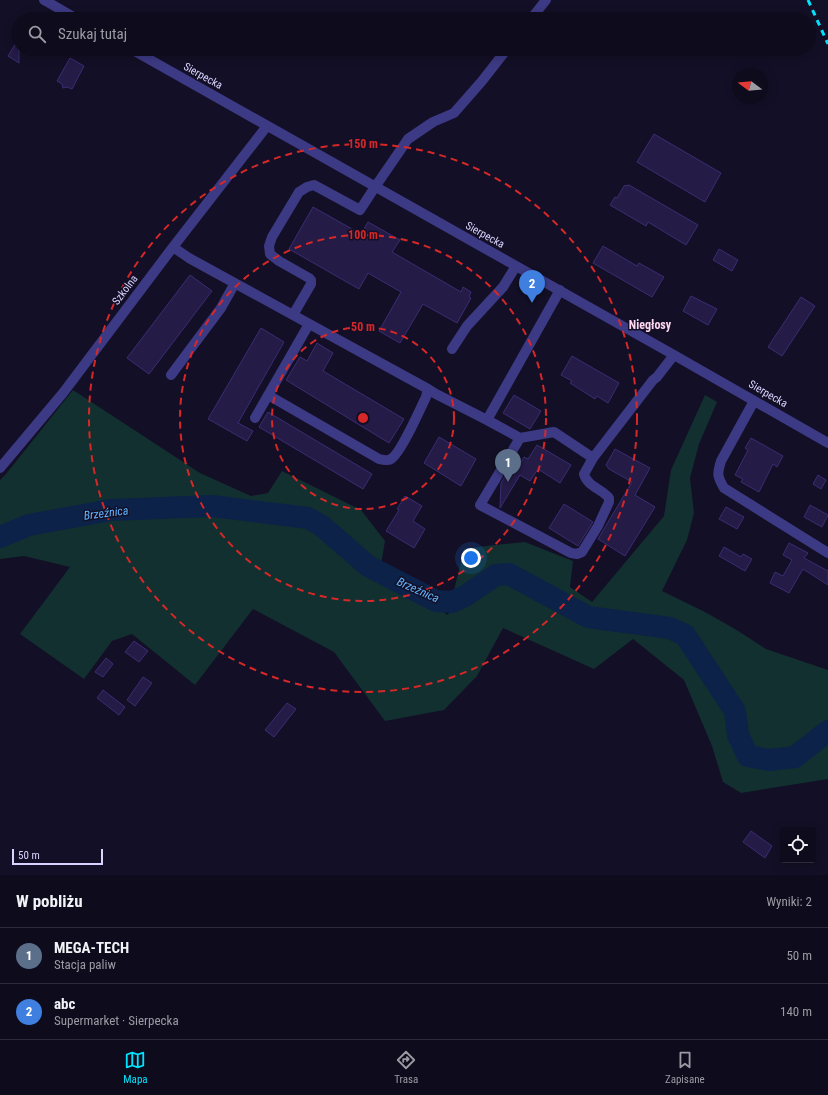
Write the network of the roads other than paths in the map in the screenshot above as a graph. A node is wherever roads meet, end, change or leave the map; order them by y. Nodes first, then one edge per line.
1 (44, 0) edge
2 (546, 0) edge
3 (65, 12) edge
4 (537, 12) edge
5 (142, 56) edge
6 (502, 56) edge
7 (267, 126) junction
8 (375, 186) junction
9 (173, 247) junction
10 (516, 266) junction
11 (235, 283) junction
12 (560, 290) junction
13 (293, 315) junction
14 (309, 324) junction
15 (452, 349) dead end
16 (674, 355) junction
17 (171, 375) dead end
18 (428, 389) junction
19 (268, 395) junction
20 (754, 401) junction
21 (255, 418) dead end
22 (487, 420) junction
23 (520, 438) junction
24 (828, 443) edge
25 (593, 458) junction
26 (0, 468) edge
27 (828, 553) edge

1 - 3 street
2 - 4 street
5 - 7 street, Sierpecka
6 - 8 street
7 - 8 street, Sierpecka
7 - 9 street, Szkolna
8 - 10 street, Sierpecka
8 - 13 street
9 - 11 street
9 - 26 street, Szkolna
10 - 12 street, Sierpecka
10 - 15 street
11 - 13 street
11 - 17 street
12 - 16 street, Sierpecka
12 - 22 street
13 - 14 street
14 - 18 street
14 - 19 street
16 - 20 street, Sierpecka
16 - 25 street
18 - 19 street
18 - 22 street
19 - 21 street
20 - 24 street, Sierpecka
20 - 27 street
22 - 23 street
23 - 25 street
23 - 25 street

